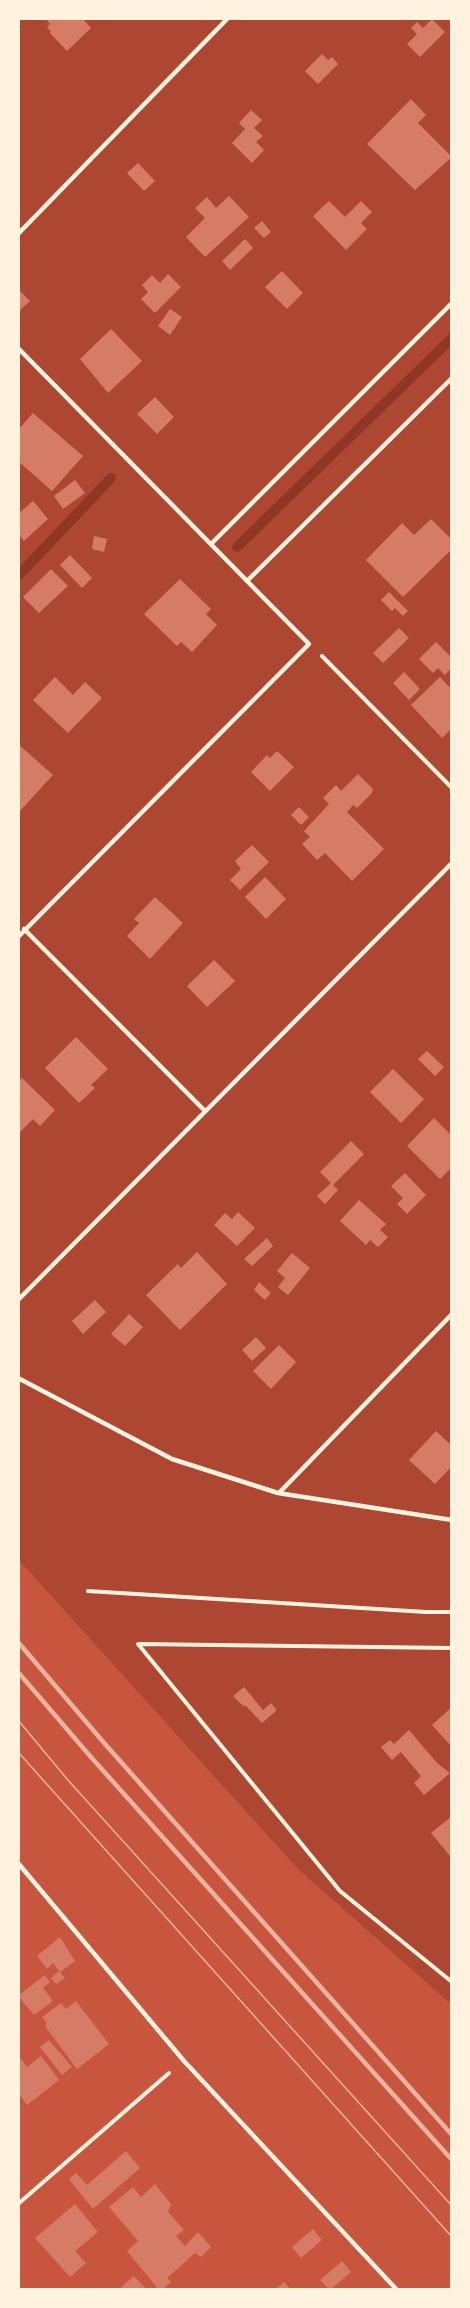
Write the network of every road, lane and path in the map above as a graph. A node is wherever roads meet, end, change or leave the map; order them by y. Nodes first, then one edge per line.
1 (228, 18) edge
2 (18, 234) edge
3 (452, 303) edge
4 (18, 348) edge
5 (452, 378) edge
6 (211, 544) junction
7 (248, 580) junction
8 (309, 644) junction
9 (452, 788) edge
10 (452, 863) edge
11 (24, 929) junction
12 (18, 937) edge
13 (206, 1111) junction
14 (18, 1300) edge
15 (452, 1314) edge
16 (18, 1378) edge
17 (278, 1493) junction
18 (452, 1520) edge
19 (88, 1591) dead end
20 (452, 1612) edge
21 (452, 1648) edge
22 (18, 1863) edge
23 (452, 1982) edge
24 (184, 2061) junction
25 (18, 2204) edge
26 (397, 2290) edge

1 - 2 lane
3 - 6 lane
4 - 6 lane
5 - 7 lane
6 - 7 lane
7 - 8 lane
8 - 9 path
8 - 11 lane
10 - 13 lane
11 - 12 lane
11 - 13 lane
13 - 14 lane
15 - 17 lane
16 - 17 lane
17 - 18 lane
19 - 20 path
21 - 23 path
22 - 24 lane
24 - 25 path
24 - 26 lane

